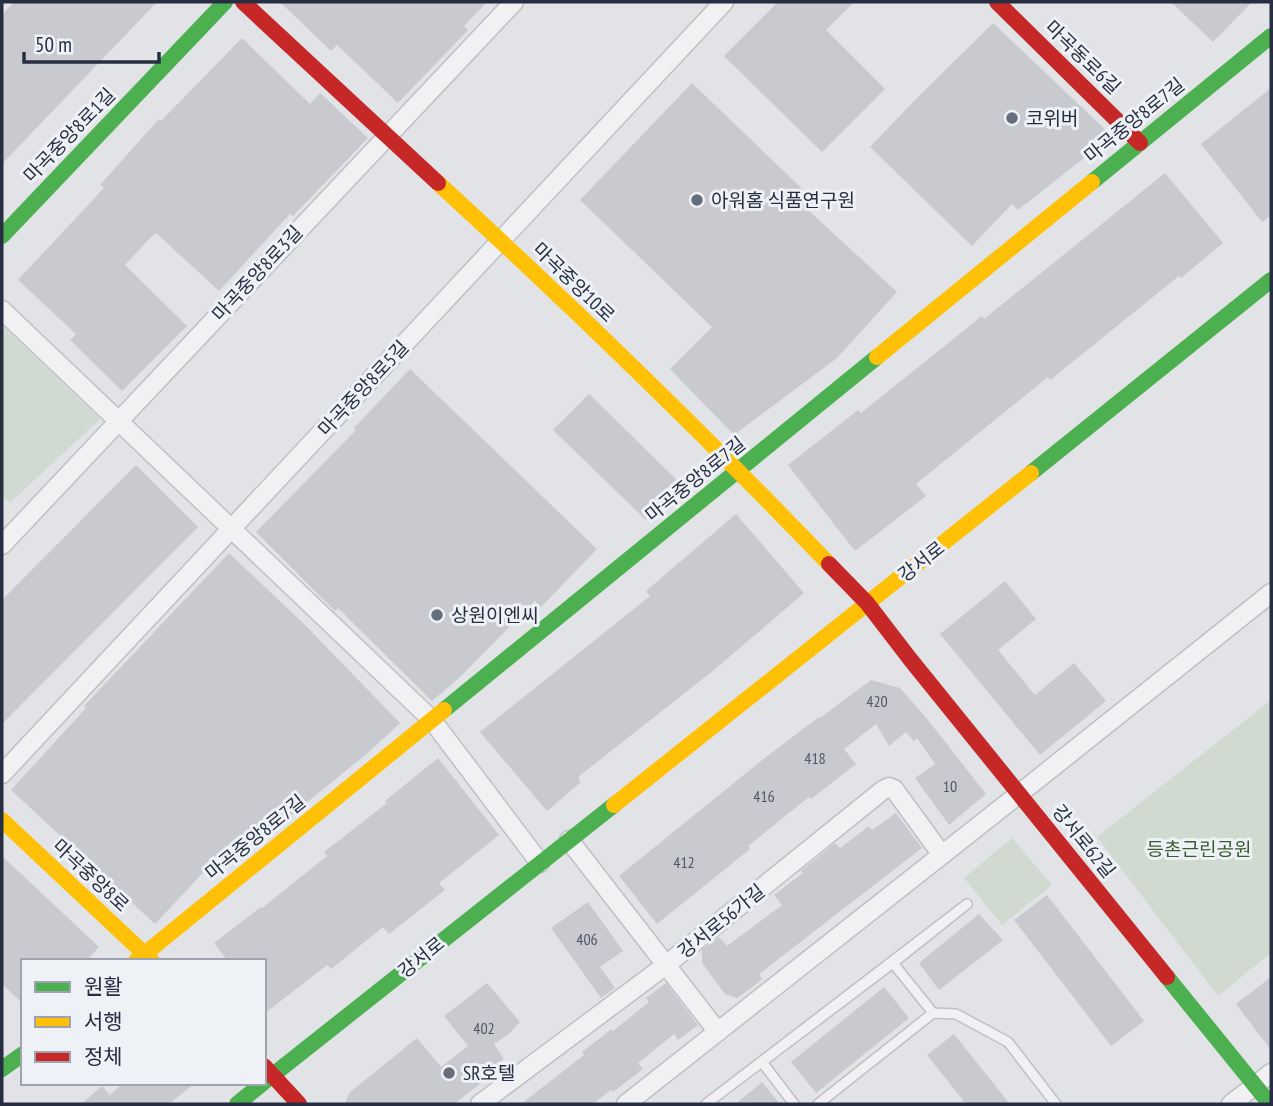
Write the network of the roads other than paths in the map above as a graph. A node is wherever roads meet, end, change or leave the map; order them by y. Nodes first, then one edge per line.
1 (225, 2) edge
2 (243, 2) edge
3 (514, 2) edge
4 (724, 2) edge
5 (997, 2) edge
6 (1271, 36) edge
7 (387, 135) junction
8 (1140, 142) junction
9 (2, 236) edge
10 (500, 240) junction
11 (1271, 280) edge
12 (2, 310) edge
13 (118, 421) junction
14 (739, 470) junction
15 (231, 528) junction
16 (2, 545) edge
17 (1271, 593) edge
18 (867, 603) junction
19 (432, 720) junction
20 (2, 774) edge
21 (1019, 794) junction
22 (2, 820) edge
23 (569, 840) junction
24 (942, 855) junction
25 (540, 863) junction
26 (144, 958) edge
27 (892, 963) junction
28 (666, 965) junction
29 (933, 1013) junction
30 (718, 1032) junction
31 (21, 1056) edge
32 (762, 1062) junction
33 (2, 1069) edge
34 (1271, 1073) edge
35 (266, 1077) edge
36 (257, 1085) edge
37 (1255, 1085) junction
38 (237, 1104) edge
39 (299, 1104) edge
40 (480, 1104) edge
41 (626, 1104) edge
42 (706, 1104) edge
43 (794, 1104) edge
44 (818, 1104) edge
45 (1056, 1104) edge
46 (1231, 1104) edge
47 (1270, 1104) edge

1 - 9 street, 마곡중앙8로1길
2 - 7 street, 마곡중앙10로
3 - 7 street, 마곡중앙8로3길
4 - 10 street, 마곡중앙8로5길
5 - 8 street, 마곡동로6길
6 - 8 street, 마곡중앙8로7길
7 - 10 street, 마곡중앙10로
7 - 13 street, 마곡중앙8로3길
8 - 14 street, 마곡중앙8로7길
10 - 14 street, 마곡중앙10로
10 - 15 street, 마곡중앙8로5길
11 - 18 street, 강서로
12 - 13 street
13 - 15 street
13 - 16 street, 마곡중앙8로3길
14 - 18 street, 마곡중앙10로
14 - 19 street, 마곡중앙8로7길
15 - 19 street
15 - 20 street, 마곡중앙8로5길
17 - 21 street
18 - 21 street, 강서로62길
18 - 23 street, 강서로
19 - 25 street
19 - 26 street, 마곡중앙8로7길
21 - 24 street
21 - 37 street, 강서로62길
22 - 26 street, 마곡중앙8로
23 - 25 street, 강서로
23 - 28 street
24 - 28 street, 강서로56가길
24 - 30 street
25 - 35 street, 강서로
27 - 29 lane
27 - 32 lane
27 - 42 lane
28 - 30 street
28 - 40 street, 강서로56가길
29 - 44 lane
29 - 45 lane
30 - 41 street
31 - 33 street
32 - 42 lane
32 - 43 lane
34 - 37 street
35 - 39 street
36 - 38 street, 강서로
37 - 46 street
37 - 47 street, 강서로62길

